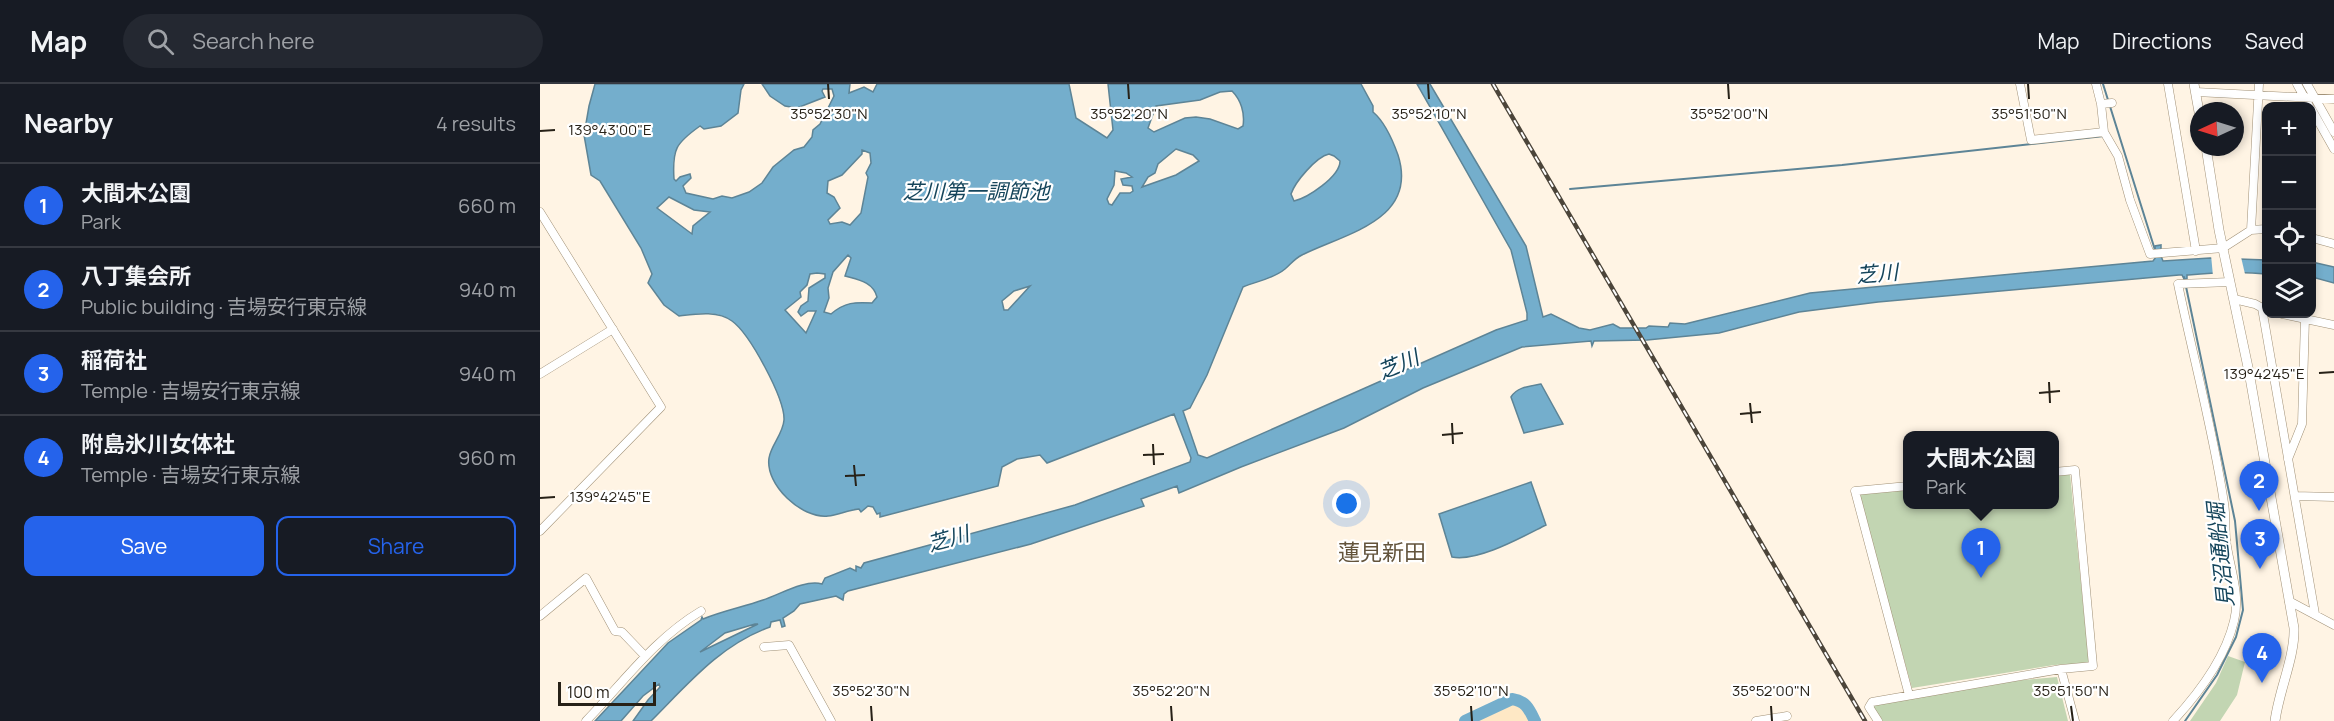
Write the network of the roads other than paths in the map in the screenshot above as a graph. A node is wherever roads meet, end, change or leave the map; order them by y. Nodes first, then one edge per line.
1 (2020, 84) edge
2 (2096, 84) edge
3 (2168, 84) edge
4 (2259, 84) edge
5 (2297, 84) edge
6 (2307, 84) edge
7 (2195, 88) edge
8 (2258, 94) junction
9 (2304, 97) junction
10 (2315, 98) junction
11 (2334, 99) edge
12 (2307, 102) edge
13 (2112, 103) dead end
14 (2101, 104) junction
15 (2316, 118) edge
16 (2104, 132) junction
17 (2334, 132) edge
18 (2334, 149) edge
19 (2208, 156) edge
20 (540, 212) edge
21 (2262, 229) edge
22 (2251, 230) junction
23 (2316, 239) edge
24 (2334, 244) edge
25 (2223, 249) junction
26 (2196, 251) junction
27 (2230, 281) junction
28 (2234, 299) junction
29 (2262, 308) edge
30 (2265, 318) edge
31 (2305, 318) joint
32 (2334, 325) edge
33 (613, 329) junction
34 (540, 374) edge
35 (2288, 460) junction
36 (2059, 472) edge
37 (1903, 486) edge
38 (2295, 496) junction
39 (2334, 497) edge
40 (540, 531) edge
41 (2289, 601) junction
42 (701, 611) dead end
43 (2315, 614) junction
44 (540, 616) edge
45 (2334, 626) edge
46 (764, 647) dead end
47 (645, 656) junction
48 (2061, 669) junction
49 (1909, 695) junction
50 (1787, 716) dead end
51 (586, 721) edge
52 (831, 721) edge
53 (1756, 721) edge
54 (1878, 721) edge
55 (2075, 721) edge
56 (2173, 721) edge
57 (2275, 721) edge

1 - 16 street
2 - 14 street
3 - 26 street
4 - 8 street
5 - 9 street
6 - 10 street
7 - 8 street
8 - 9 street
8 - 22 street
9 - 10 street
9 - 12 street
10 - 11 street
10 - 17 street
13 - 14 street
14 - 16 street
15 - 18 street
16 - 26 street
19 - 25 main road
20 - 33 street
21 - 22 street
22 - 25 street
23 - 24 street
25 - 26 street
25 - 27 main road
27 - 28 main road
27 - 56 street
28 - 29 street
28 - 41 main road
30 - 35 street
31 - 32 street
31 - 35 street
33 - 34 street
33 - 40 street
35 - 38 street
36 - 48 street
37 - 49 street
38 - 39 street
38 - 43 street
41 - 43 street
41 - 57 main road
42 - 47 street
43 - 45 street
44 - 47 street
46 - 52 street
47 - 51 street
48 - 49 street
48 - 55 street
49 - 54 street
50 - 53 street

